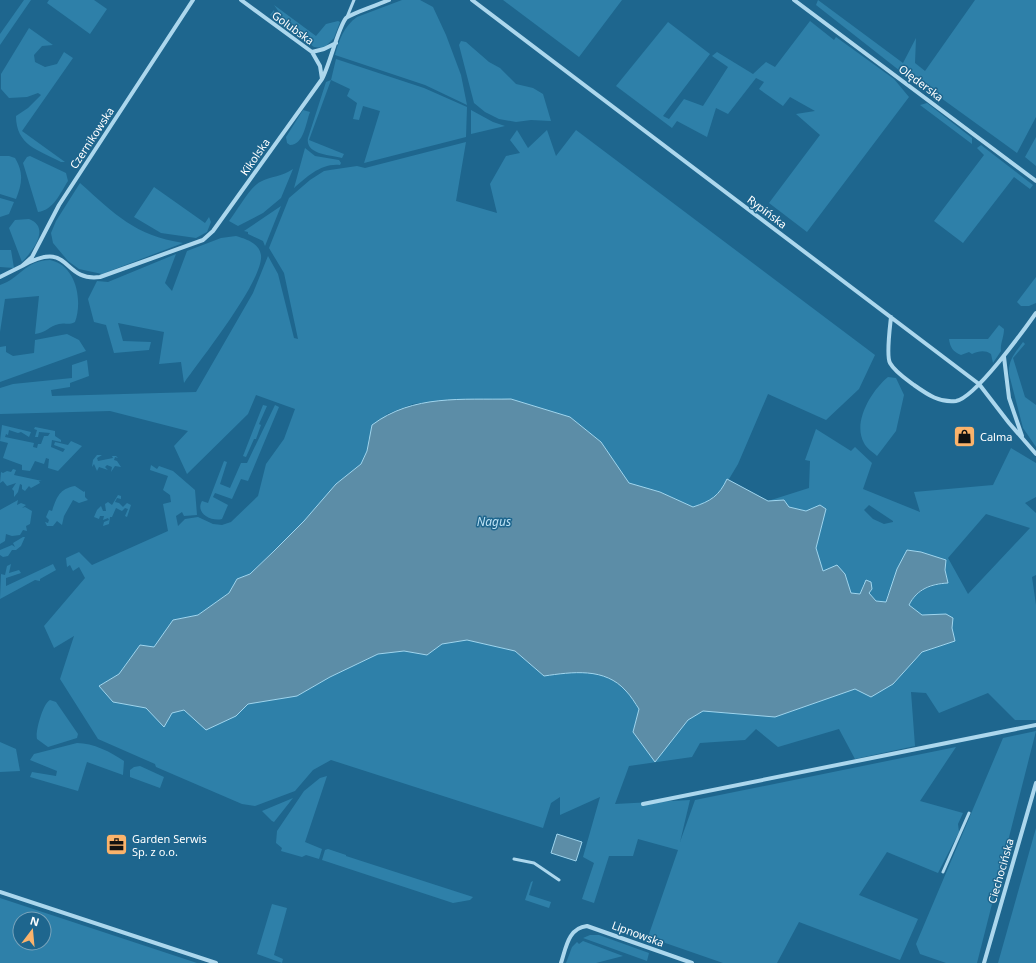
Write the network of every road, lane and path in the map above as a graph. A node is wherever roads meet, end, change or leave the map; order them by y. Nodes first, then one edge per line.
1 (193, 0) edge
2 (241, 0) edge
3 (354, 0) edge
4 (389, 0) edge
5 (472, 0) edge
6 (794, 0) edge
7 (347, 18) junction
8 (336, 43) junction
9 (312, 52) junction
10 (322, 79) junction
11 (1036, 181) edge
12 (22, 266) junction
13 (0, 277) edge
14 (1036, 313) edge
15 (891, 317) junction
16 (1004, 358) junction
17 (978, 384) junction
18 (1023, 439) junction
19 (1036, 454) edge
20 (1036, 725) edge
21 (1036, 783) edge
22 (643, 804) dead end
23 (969, 813) dead end
24 (514, 859) dead end
25 (943, 872) dead end
26 (559, 880) dead end
27 (0, 892) edge
28 (216, 963) edge
29 (561, 963) edge
30 (692, 963) edge
31 (984, 963) edge

1 - 12 street, Czernikowska
2 - 9 street, Golubska
3 - 7 lane
4 - 7 street
5 - 15 street, Rypińska
6 - 11 street, Olęderska
7 - 8 street, Kikolska
8 - 9 street
8 - 10 street, Kikolska
9 - 10 street, Golubska
10 - 12 street, Kikolska
12 - 13 street, Czernikowska
14 - 16 street
15 - 17 street, Rypińska
15 - 17 street
16 - 17 street
16 - 18 street
17 - 18 street, Rypińska
18 - 19 street, Rypińska
20 - 22 street
21 - 31 street, Ciechocińska
23 - 25 lane
24 - 26 lane
27 - 28 street
29 - 30 street, Lipnowska

